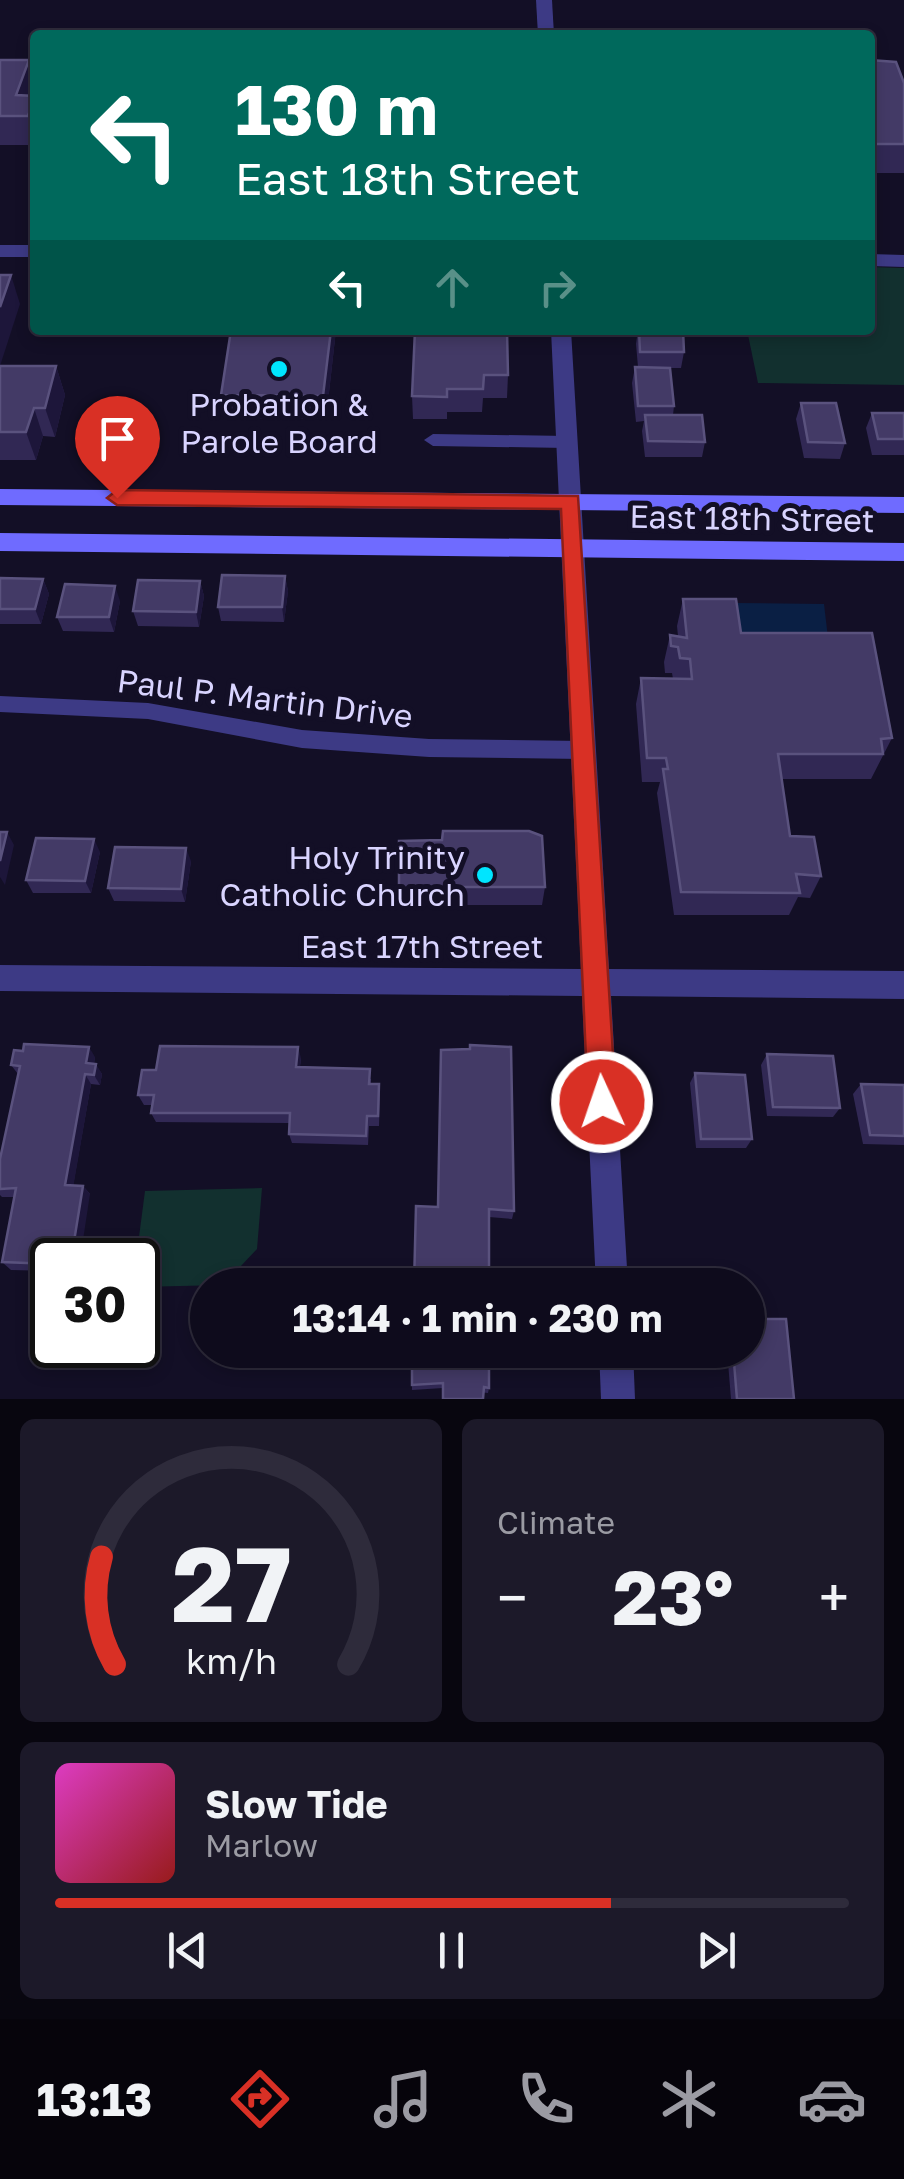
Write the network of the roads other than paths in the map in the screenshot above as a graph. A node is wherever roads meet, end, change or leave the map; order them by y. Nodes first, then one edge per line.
1 (544, 0) edge
2 (546, 30) edge
3 (0, 251) edge
4 (30, 251) edge
5 (875, 260) edge
6 (904, 261) edge
7 (561, 335) edge
8 (434, 440) dead end
9 (566, 442) junction
10 (0, 497) edge
11 (570, 502) junction
12 (904, 505) edge
13 (0, 542) edge
14 (573, 548) junction
15 (904, 552) edge
16 (0, 704) edge
17 (583, 750) junction
18 (0, 978) edge
19 (594, 983) junction
20 (904, 985) edge
21 (611, 1268) edge
22 (617, 1368) edge
23 (618, 1399) edge

1 - 2 street
3 - 4 street
5 - 6 street
7 - 9 street
8 - 9 lane
9 - 11 street
10 - 11 main road, East 18th Street
11 - 12 main road, East 18th Street
11 - 14 street
13 - 14 main road, East 18th Street
14 - 15 main road, East 18th Street
14 - 17 street
16 - 17 lane, Paul P. Martin Drive
17 - 19 street
18 - 19 street, East 17th Street
19 - 20 street, East 17th Street
19 - 21 street
22 - 23 street

